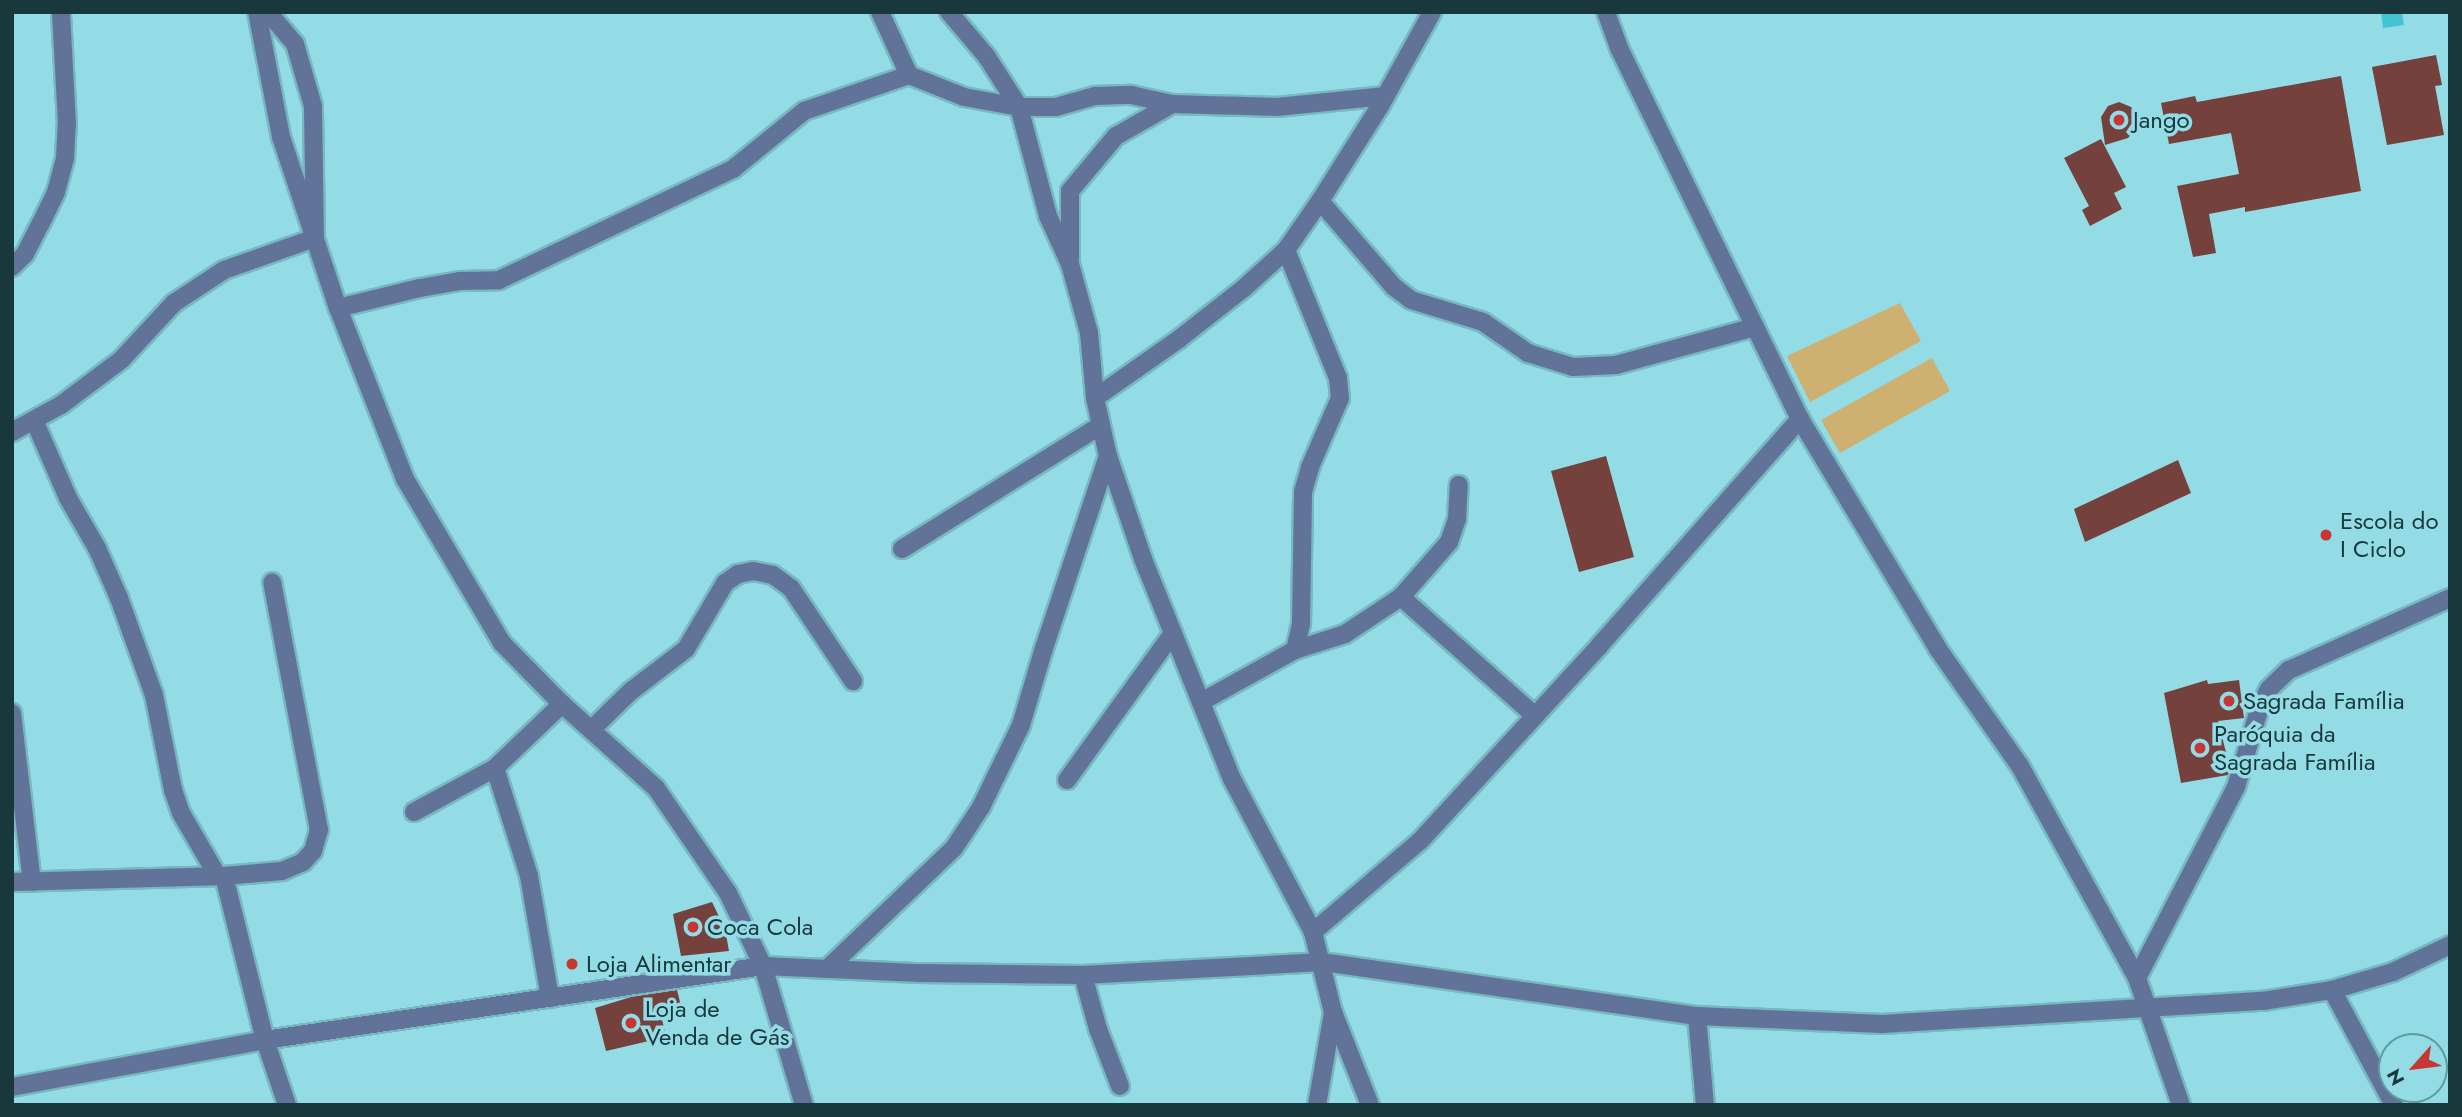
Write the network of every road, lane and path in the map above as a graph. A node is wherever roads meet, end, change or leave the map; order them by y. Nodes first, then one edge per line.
1 (61, 12) edge
2 (257, 12) edge
3 (268, 12) edge
4 (880, 12) edge
5 (950, 12) edge
6 (1432, 12) edge
7 (1606, 12) edge
8 (909, 75) junction
9 (1385, 96) junction
10 (1172, 104) junction
11 (1019, 107) junction
12 (1321, 201) junction
13 (315, 237) junction
14 (1286, 250) junction
15 (1070, 264) junction
16 (12, 267) edge
17 (338, 308) junction
18 (1755, 327) junction
19 (1095, 398) junction
20 (1800, 419) junction
21 (34, 420) junction
22 (1101, 425) junction
23 (12, 432) edge
24 (1108, 456) junction
25 (1459, 485) dead end
26 (902, 549) dead end
27 (272, 582) dead end
28 (1401, 597) junction
29 (2450, 598) edge
30 (1173, 633) junction
31 (1295, 650) junction
32 (853, 681) dead end
33 (1200, 702) junction
34 (562, 704) junction
35 (12, 713) edge
36 (1535, 716) junction
37 (592, 729) junction
38 (495, 768) junction
39 (1067, 780) dead end
40 (414, 812) dead end
41 (221, 876) junction
42 (32, 881) junction
43 (12, 882) edge
44 (1313, 932) junction
45 (2450, 945) edge
46 (1322, 962) junction
47 (763, 966) junction
48 (827, 969) junction
49 (1083, 975) junction
50 (2137, 978) junction
51 (2332, 990) junction
52 (550, 998) junction
53 (2146, 1008) junction
54 (1334, 1012) junction
55 (1697, 1016) junction
56 (265, 1040) junction
57 (1120, 1086) dead end
58 (12, 1087) edge
59 (2177, 1103) edge
60 (287, 1105) edge
61 (804, 1105) edge
62 (1317, 1105) edge
63 (1370, 1105) edge
64 (1705, 1105) edge
65 (2394, 1105) edge

1 - 16 street
2 - 13 street
3 - 13 street
4 - 8 street
5 - 11 street
6 - 9 street
7 - 18 street
8 - 11 street
8 - 17 street
9 - 10 street
9 - 12 street
10 - 11 street
10 - 15 street
11 - 15 street
12 - 14 street
12 - 18 street
13 - 17 street
13 - 21 street
14 - 19 street
14 - 31 street
15 - 19 street
17 - 34 street
18 - 20 street
19 - 22 street
20 - 36 street
20 - 50 street
21 - 23 street
21 - 41 street
22 - 24 street
22 - 26 street
24 - 30 street
24 - 48 street
25 - 28 street
27 - 41 street
28 - 31 street
28 - 36 street
29 - 50 street
30 - 33 street
30 - 39 street
31 - 33 street
32 - 37 street
33 - 44 street
34 - 37 street
34 - 38 street
35 - 42 street
36 - 44 street
37 - 47 street
38 - 40 street
38 - 52 street
41 - 42 street
41 - 56 street
42 - 43 street
44 - 46 street
45 - 51 street
46 - 49 street
46 - 54 street
46 - 55 street
47 - 48 street
47 - 52 street
47 - 61 street
48 - 49 street
49 - 57 street
50 - 53 street
51 - 53 street
51 - 65 street
52 - 56 street
53 - 55 street
53 - 59 street
54 - 62 street
54 - 63 street
55 - 64 street
56 - 58 street
56 - 60 street

